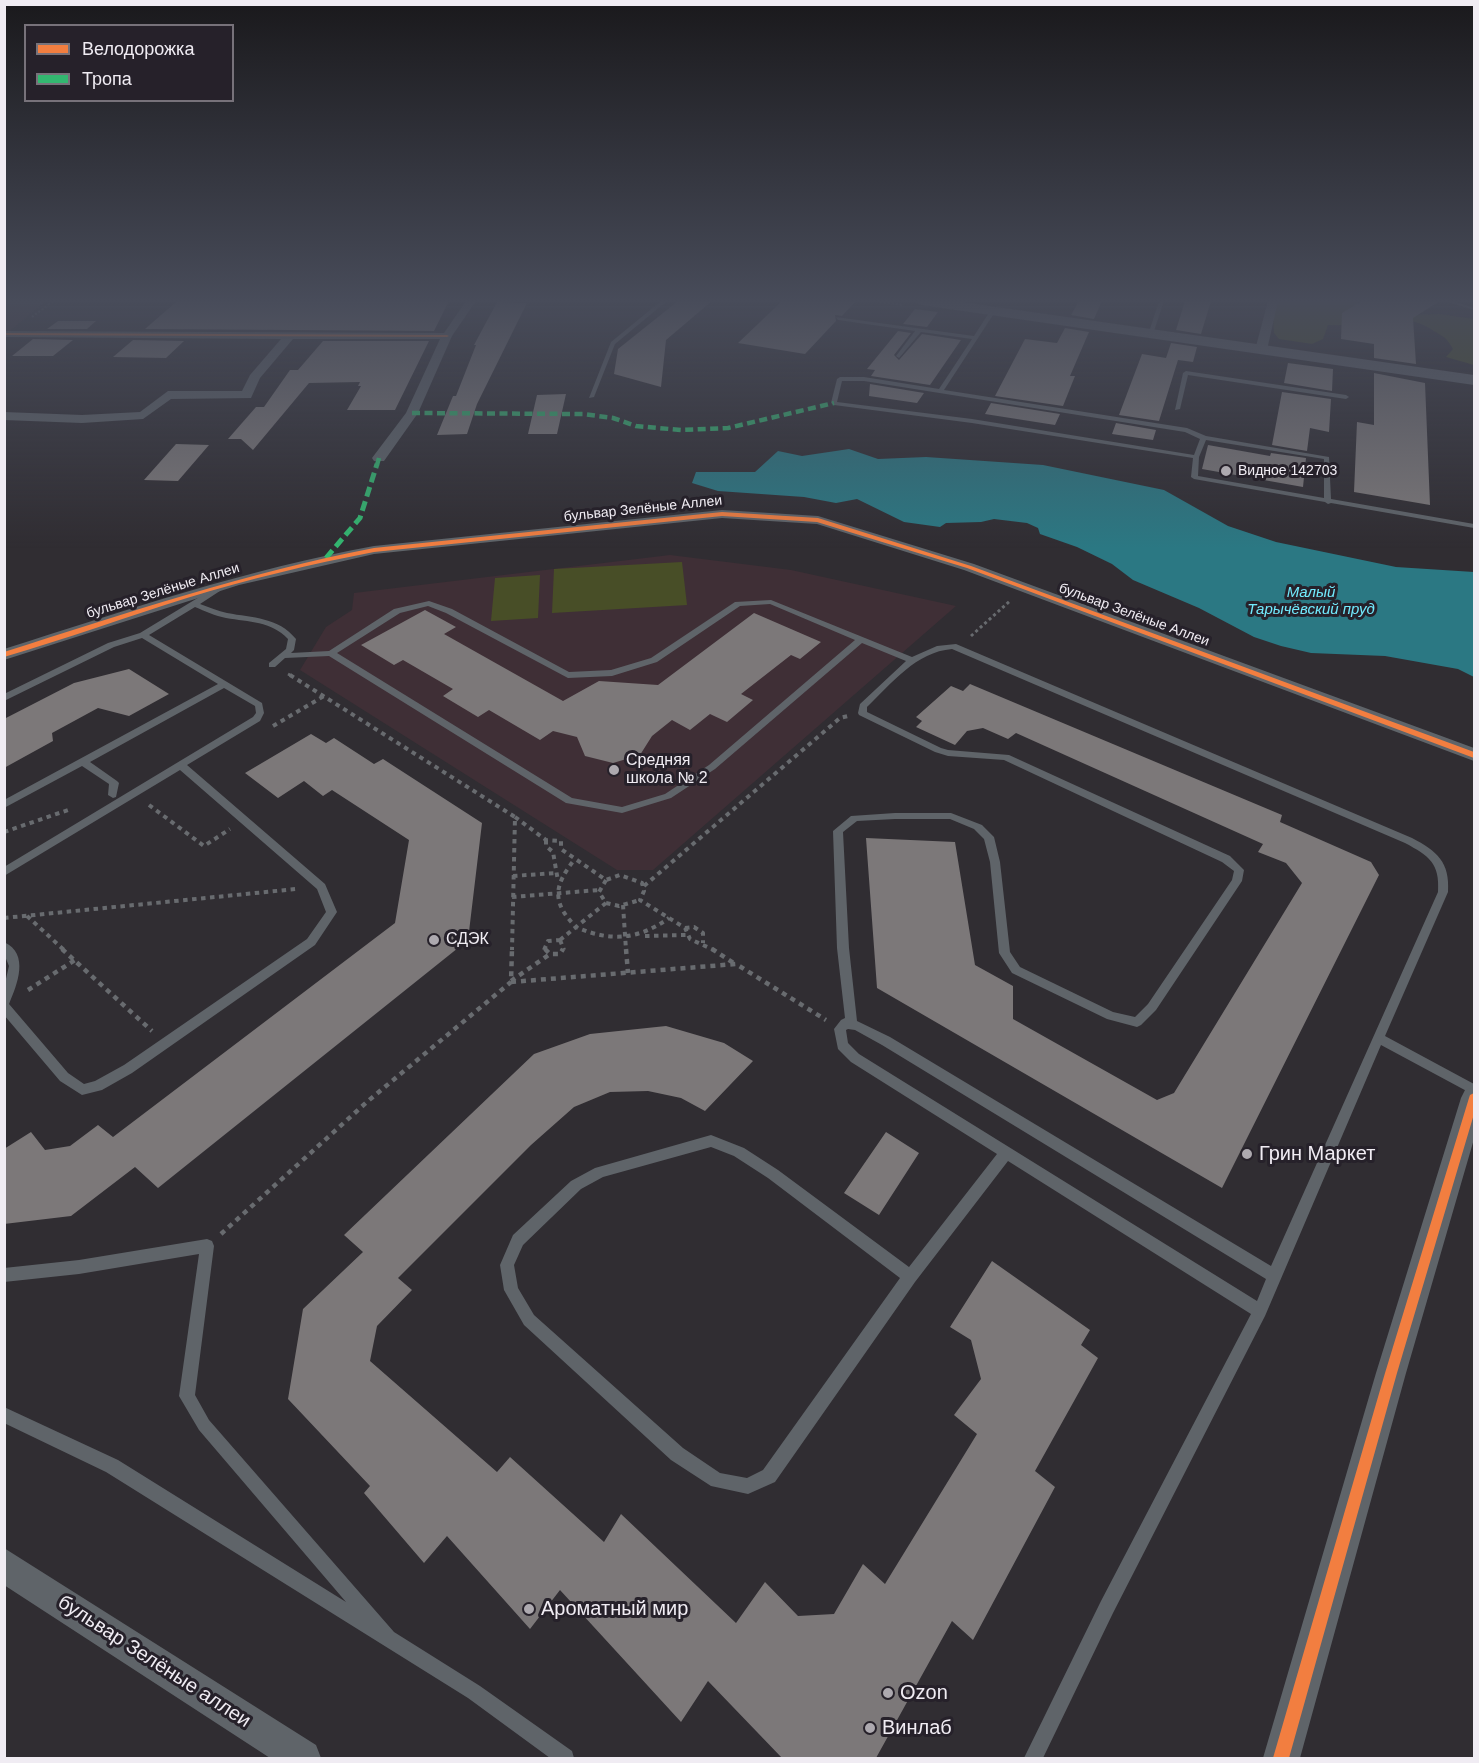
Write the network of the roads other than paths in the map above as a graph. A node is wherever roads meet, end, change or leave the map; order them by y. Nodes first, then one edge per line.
1 (252, 383) edge
2 (426, 383) edge
3 (596, 383) edge
4 (839, 383) edge
5 (897, 383) edge
6 (946, 383) edge
7 (1183, 383) edge
8 (1254, 383) edge
9 (942, 389) junction
10 (591, 397) dead end
11 (1346, 397) dead end
12 (1177, 409) dead end
13 (4, 416) edge
14 (1204, 438) junction
15 (1196, 457) junction
16 (379, 458) dead end
17 (1328, 502) junction
18 (1474, 526) edge
19 (225, 586) junction
20 (194, 604) junction
21 (143, 635) junction
22 (861, 639) junction
23 (331, 653) junction
24 (4, 655) edge
25 (284, 656) junction
26 (914, 661) junction
27 (272, 665) road end
28 (224, 684) junction
29 (4, 698) edge
30 (1474, 755) edge
31 (83, 762) junction
32 (182, 766) junction
33 (113, 795) dead end
34 (4, 804) edge
35 (4, 872) edge
36 (4, 946) edge
37 (4, 1005) edge
38 (845, 1026) junction
39 (1378, 1038) junction
40 (1474, 1090) edge
41 (1474, 1098) edge
42 (1006, 1153) junction
43 (4, 1275) edge
44 (1274, 1276) junction
45 (910, 1277) junction
46 (1260, 1311) junction
47 (4, 1415) edge
48 (4, 1565) edge
49 (388, 1638) junction
50 (303, 1758) edge
51 (565, 1758) edge
52 (1033, 1758) edge
53 (1281, 1758) edge

1 - 13 street
2 - 16 street
3 - 10 lane
4 - 15 lane
5 - 9 lane
6 - 9 lane
7 - 12 lane
8 - 11 lane
9 - 14 lane
14 - 15 lane
14 - 17 lane
15 - 17 lane
17 - 18 lane
19 - 20 lane
19 - 24 street, бульвар Зелёные Аллеи
19 - 30 street, бульвар Зелёные Аллеи
20 - 21 lane
20 - 25 lane
21 - 28 lane
21 - 29 lane
22 - 23 lane
22 - 23 lane
22 - 26 lane
23 - 25 lane
25 - 27 lane
26 - 38 lane
26 - 39 lane
28 - 31 lane
28 - 32 lane
31 - 33 lane
31 - 34 lane
32 - 35 lane
32 - 37 lane
36 - 37 lane
38 - 42 lane
38 - 44 lane
39 - 40 lane
39 - 44 lane
41 - 53 street
42 - 45 lane
42 - 46 lane
43 - 49 lane
44 - 46 lane
45 - 45 lane
46 - 52 lane
47 - 49 lane
48 - 50 street, бульвар Зелёные аллеи
49 - 51 lane

